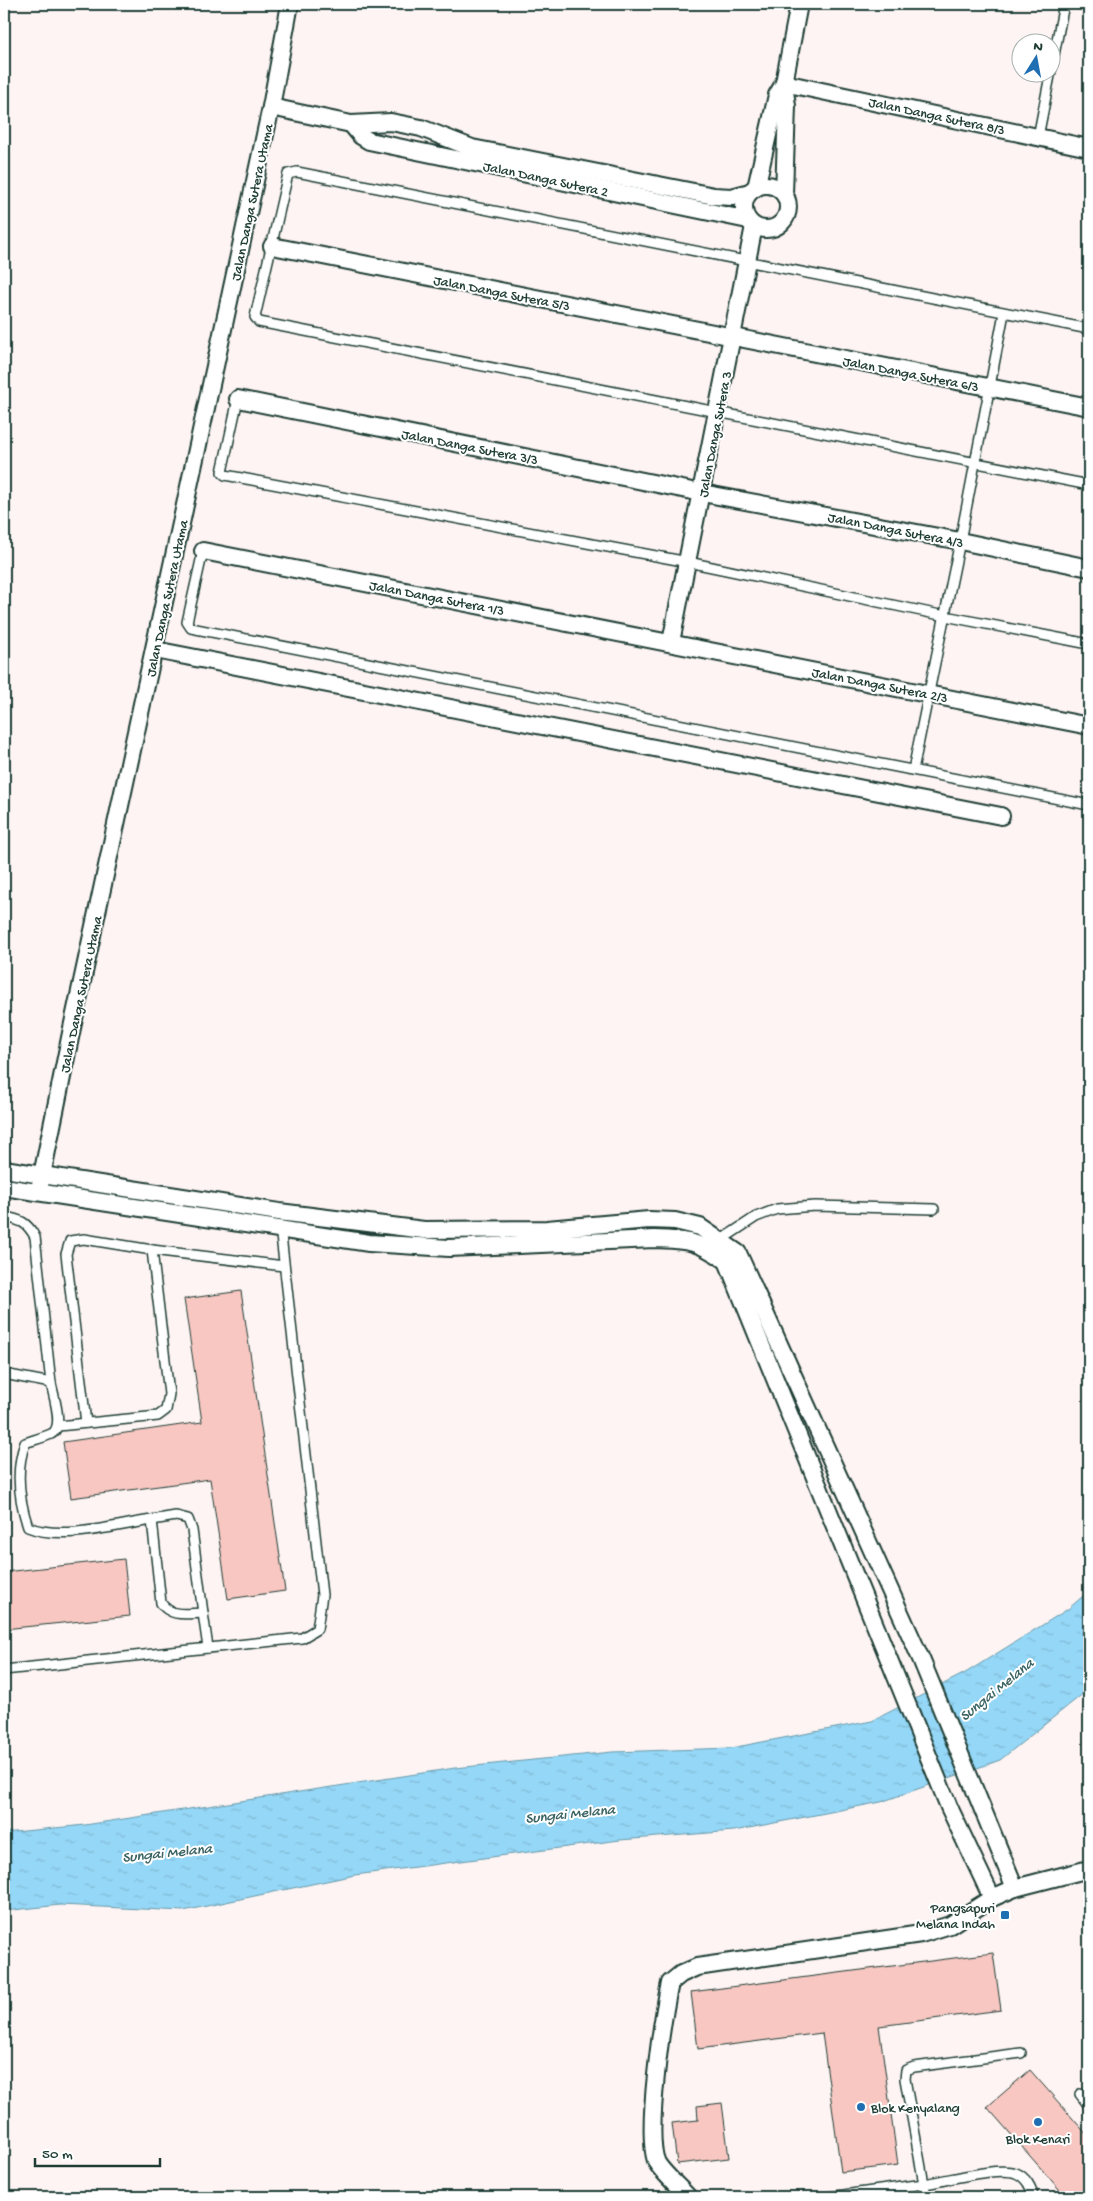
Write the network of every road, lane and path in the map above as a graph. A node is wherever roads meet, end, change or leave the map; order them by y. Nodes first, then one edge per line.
1 (290, 4) edge
2 (799, 4) edge
3 (1064, 4) edge
4 (784, 83) junction
5 (271, 107) junction
6 (351, 124) junction
7 (1038, 137) junction
8 (1089, 148) edge
9 (753, 190) junction
10 (784, 194) junction
11 (751, 223) junction
12 (272, 246) junction
13 (747, 263) junction
14 (1004, 313) junction
15 (1089, 329) edge
16 (732, 338) junction
17 (990, 388) junction
18 (238, 398) joint
19 (1089, 407) edge
20 (718, 412) junction
21 (975, 463) junction
22 (1089, 485) edge
23 (702, 493) junction
24 (960, 541) junction
25 (202, 551) joint
26 (688, 562) junction
27 (1089, 568) edge
28 (945, 616) junction
29 (672, 642) junction
30 (1089, 644) edge
31 (155, 650) junction
32 (930, 694) junction
33 (1089, 726) edge
34 (913, 770) junction
35 (1089, 805) edge
36 (1001, 816) dead end
37 (4, 1169) edge
38 (42, 1176) junction
39 (4, 1187) edge
40 (39, 1192) junction
41 (934, 1208) dead end
42 (279, 1212) junction
43 (4, 1217) edge
44 (280, 1229) junction
45 (721, 1240) junction
46 (152, 1250) junction
47 (284, 1266) junction
48 (4, 1374) edge
49 (51, 1383) junction
50 (86, 1424) junction
51 (58, 1426) junction
52 (152, 1520) junction
53 (203, 1613) junction
54 (208, 1648) junction
55 (4, 1670) edge
56 (1089, 1870) edge
57 (1015, 1888) junction
58 (992, 1898) junction
59 (1021, 2053) dead end
60 (1080, 2094) dead end
61 (1089, 2106) edge
62 (924, 2184) junction
63 (688, 2197) edge
64 (829, 2197) edge
65 (926, 2197) edge
66 (1033, 2197) edge

1 - 5 street, Jalan Danga Sutera Utama
2 - 4 street
3 - 7 lane
4 - 7 street, Jalan Danga Sutera 8/3
4 - 9 street
4 - 10 street
5 - 6 street, Jalan Danga Sutera 2
5 - 31 street, Jalan Danga Sutera Utama
6 - 9 street, Jalan Danga Sutera 2
6 - 11 street, Jalan Danga Sutera 2
7 - 8 street, Jalan Danga Sutera 8/3
9 - 10 street
9 - 11 street
10 - 11 street
11 - 13 street, Jalan Danga Sutera 3
12 - 13 lane
12 - 16 street, Jalan Danga Sutera 5/3
12 - 20 lane
13 - 14 lane
13 - 16 street, Jalan Danga Sutera 3
14 - 15 lane
14 - 17 lane
16 - 17 street, Jalan Danga Sutera 6/3
16 - 20 street, Jalan Danga Sutera 3
17 - 19 street, Jalan Danga Sutera 6/3
17 - 21 lane
18 - 23 street, Jalan Danga Sutera 3/3
18 - 26 lane
20 - 21 lane
20 - 23 street, Jalan Danga Sutera 3
21 - 22 lane
21 - 24 lane
23 - 24 street, Jalan Danga Sutera 4/3
23 - 26 street, Jalan Danga Sutera 3
24 - 27 street, Jalan Danga Sutera 4/3
24 - 28 lane
25 - 29 street, Jalan Danga Sutera 1/3
25 - 34 lane
26 - 28 lane
26 - 29 street, Jalan Danga Sutera 3
28 - 30 lane
28 - 32 lane
29 - 32 street, Jalan Danga Sutera 2/3
31 - 36 street
31 - 38 street, Jalan Danga Sutera Utama
32 - 33 street, Jalan Danga Sutera 2/3
32 - 34 lane
34 - 35 lane
37 - 38 street
38 - 40 street, Jalan Danga Sutera Utama
38 - 42 street
39 - 40 street
40 - 44 street
41 - 45 lane
42 - 44 lane
42 - 45 street
43 - 49 lane
44 - 47 lane
44 - 58 street
45 - 57 street
46 - 47 lane
46 - 50 lane
46 - 50 lane
47 - 54 lane
48 - 49 lane
49 - 51 lane
50 - 51 lane
51 - 52 lane
52 - 53 lane
52 - 53 lane
53 - 54 lane
54 - 55 lane
56 - 57 street
57 - 58 street
58 - 63 street
59 - 62 lane
60 - 61 lane
62 - 64 lane
62 - 65 lane
62 - 66 lane

